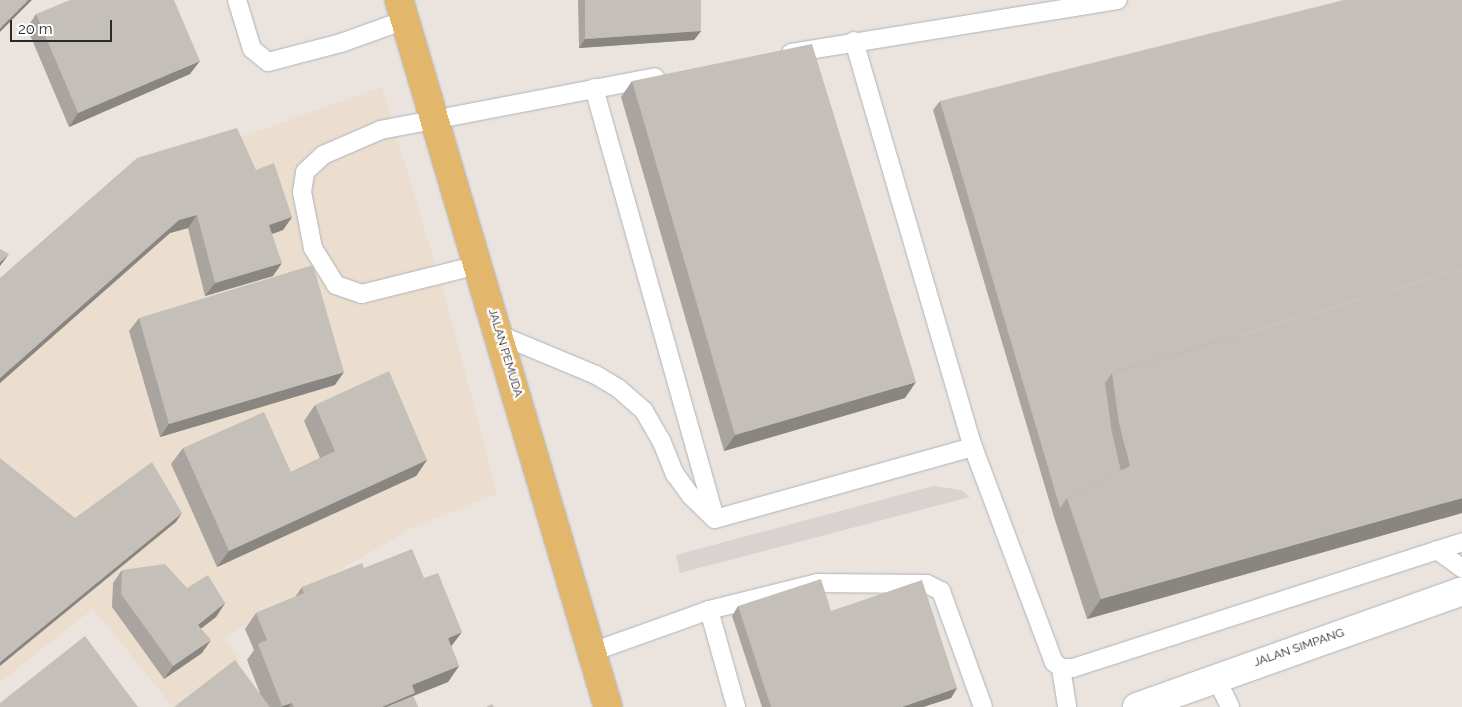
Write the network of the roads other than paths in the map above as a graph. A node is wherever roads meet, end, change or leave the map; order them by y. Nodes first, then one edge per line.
1 (237, 0) edge
2 (1118, 0) edge
3 (402, 10) edge
4 (854, 41) junction
5 (777, 55) edge
6 (671, 74) edge
7 (594, 88) junction
8 (434, 119) junction
9 (478, 266) junction
10 (500, 335) junction
11 (974, 447) junction
12 (716, 519) junction
13 (1462, 542) edge
14 (1437, 550) junction
15 (1462, 568) edge
16 (1462, 591) edge
17 (709, 610) junction
18 (592, 652) junction
19 (1061, 668) junction
20 (1216, 678) junction
21 (608, 707) edge
22 (736, 707) edge
23 (983, 707) edge
24 (1067, 707) edge
25 (1137, 707) edge
26 (1230, 707) edge

1 - 3 lane
2 - 4 lane
3 - 8 main road, JALAN PEMUDA
4 - 5 lane
4 - 11 lane
6 - 7 lane
7 - 8 lane
7 - 12 lane
8 - 9 main road, JALAN PEMUDA
8 - 9 lane
9 - 10 main road, JALAN PEMUDA
10 - 12 lane
10 - 18 main road, JALAN PEMUDA
11 - 12 lane
11 - 19 lane
13 - 14 lane
14 - 15 lane
14 - 19 lane
16 - 20 street, JALAN SIMPANG
17 - 18 lane
17 - 22 lane
17 - 23 lane
18 - 21 main road, JALAN PEMUDA
19 - 24 lane
20 - 25 street, JALAN SIMPANG
20 - 26 lane

